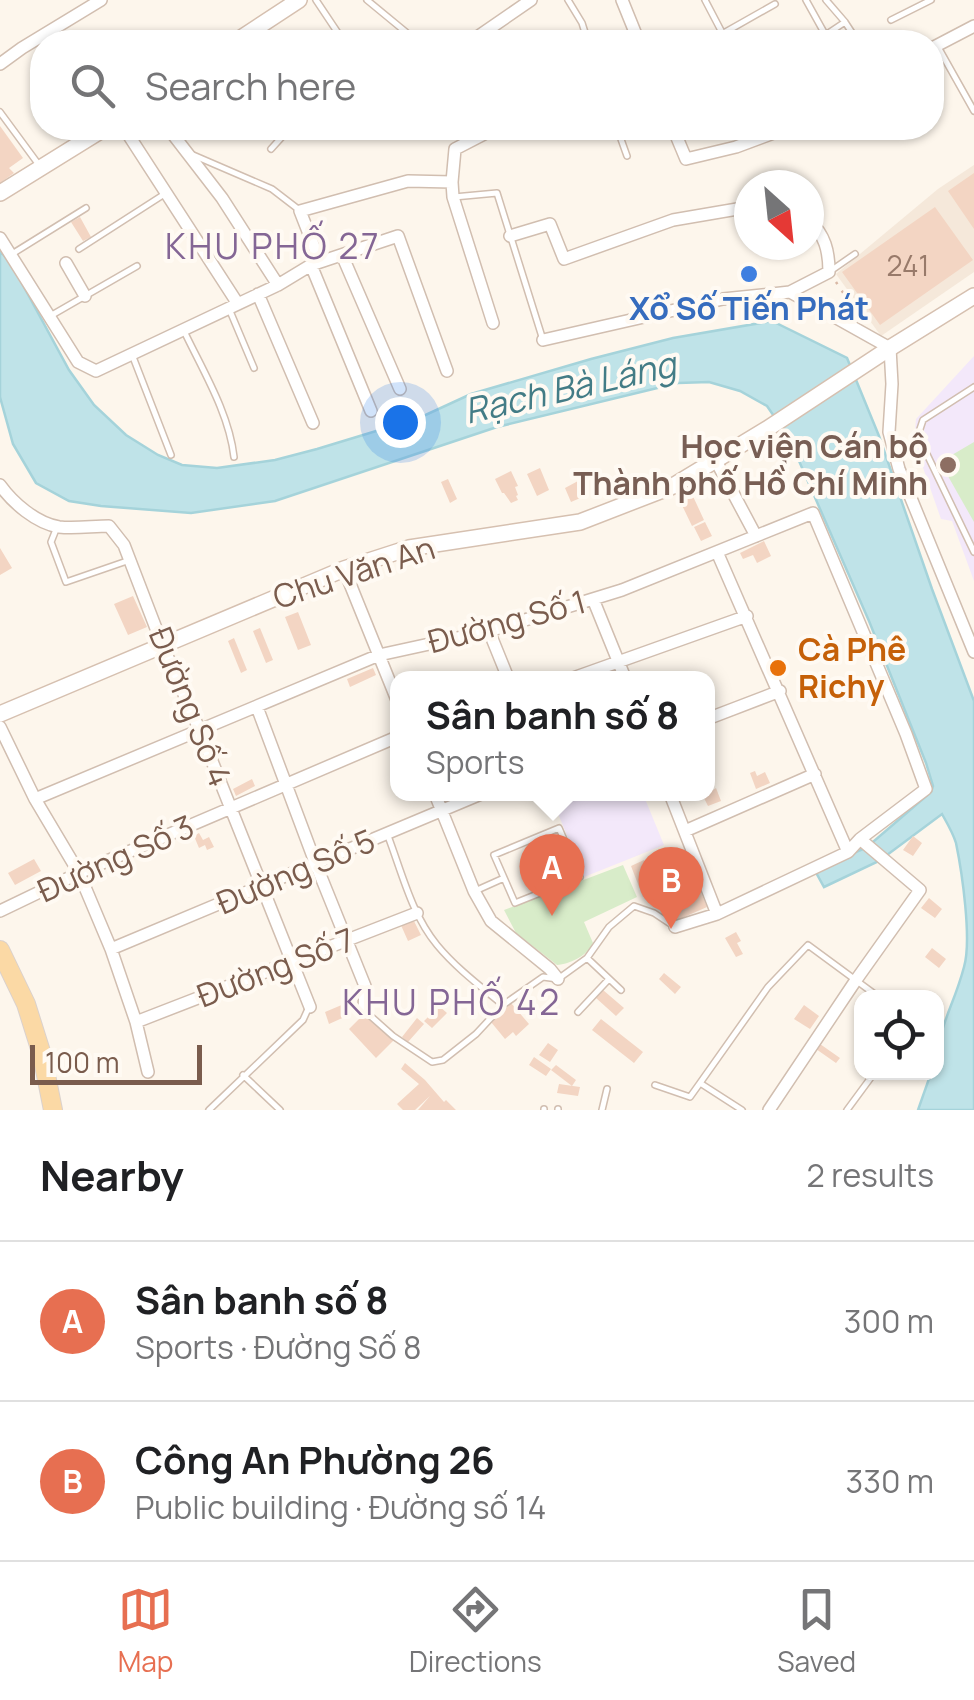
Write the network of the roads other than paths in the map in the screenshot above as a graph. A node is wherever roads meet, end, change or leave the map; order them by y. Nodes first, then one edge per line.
1 (101, 0) edge
2 (299, 0) edge
3 (316, 0) edge
4 (367, 0) edge
5 (531, 0) edge
6 (568, 0) edge
7 (622, 0) edge
8 (705, 0) edge
9 (806, 0) edge
10 (826, 0) edge
11 (931, 0) edge
12 (775, 4) dead end
13 (892, 20) dead end
14 (845, 22) junction
15 (974, 26) edge
16 (52, 30) edge
17 (253, 30) edge
18 (336, 30) edge
19 (403, 30) edge
20 (487, 30) edge
21 (584, 30) edge
22 (634, 30) edge
23 (720, 30) edge
24 (729, 30) edge
25 (823, 30) edge
26 (834, 30) edge
27 (850, 30) edge
28 (944, 41) edge
29 (30, 43) edge
30 (944, 62) edge
31 (0, 64) edge
32 (974, 111) edge
33 (0, 112) edge
34 (86, 140) edge
35 (132, 140) edge
36 (177, 140) edge
37 (279, 140) edge
38 (472, 140) edge
39 (621, 140) edge
40 (678, 140) edge
41 (755, 140) edge
42 (271, 149) dead end
43 (187, 153) junction
44 (626, 156) dead end
45 (41, 168) junction
46 (452, 182) junction
47 (0, 193) edge
48 (166, 194) junction
49 (453, 197) junction
50 (86, 208) dead end
51 (734, 210) edge
52 (300, 211) junction
53 (510, 236) junction
54 (0, 238) edge
55 (824, 240) edge
56 (79, 249) dead end
57 (855, 254) dead end
58 (10, 255) junction
59 (342, 255) junction
60 (66, 263) dead end
61 (315, 264) junction
62 (137, 266) dead end
63 (829, 272) junction
64 (278, 284) junction
65 (790, 292) junction
66 (258, 294) junction
67 (85, 296) junction
68 (974, 296) edge
69 (234, 306) junction
70 (50, 317) junction
71 (493, 323) dead end
72 (183, 330) junction
73 (542, 340) joint
74 (890, 348) junction
75 (132, 355) junction
76 (254, 368) dead end
77 (446, 371) dead end
78 (974, 387) edge
79 (400, 389) dead end
80 (371, 411) dead end
81 (314, 423) dead end
82 (170, 454) dead end
83 (234, 458) dead end
84 (716, 461) junction
85 (0, 485) edge
86 (58, 527) junction
87 (756, 536) junction
88 (718, 552) junction
89 (974, 552) edge
90 (130, 560) junction
91 (344, 569) junction
92 (593, 598) junction
93 (747, 616) junction
94 (489, 631) junction
95 (162, 644) junction
96 (974, 652) edge
97 (379, 655) junction
98 (619, 664) junction
99 (505, 671) edge
100 (596, 671) edge
101 (622, 671) edge
102 (390, 682) edge
103 (780, 691) junction
104 (258, 707) junction
105 (0, 714) edge
106 (715, 716) edge
107 (0, 728) edge
108 (200, 731) junction
109 (390, 739) edge
110 (815, 774) junction
111 (286, 784) junction
112 (34, 798) junction
113 (438, 801) edge
114 (464, 801) edge
115 (673, 801) edge
116 (231, 809) junction
117 (442, 810) junction
118 (685, 831) junction
119 (387, 833) junction
120 (866, 843) junction
121 (848, 852) junction
122 (315, 862) junction
123 (79, 872) junction
124 (504, 878) junction
125 (261, 888) junction
126 (474, 892) junction
127 (0, 912) edge
128 (417, 913) junction
129 (717, 914) junction
130 (675, 927) joint
131 (346, 940) junction
132 (111, 949) junction
133 (2, 958) edge
134 (587, 958) junction
135 (292, 962) junction
136 (558, 978) junction
137 (610, 979) junction
138 (856, 980) junction
139 (620, 990) dead end
140 (869, 990) edge
141 (502, 1004) junction
142 (310, 1007) joint
143 (364, 1010) joint
144 (578, 1012) dead end
145 (136, 1022) junction
146 (148, 1072) dead end
147 (244, 1075) junction
148 (870, 1080) edge
149 (700, 1084) junction
150 (655, 1085) dead end
151 (607, 1089) dead end
152 (53, 1110) edge
153 (209, 1110) edge
154 (280, 1110) edge
155 (602, 1110) edge
156 (742, 1110) edge
157 (769, 1110) edge
158 (848, 1110) edge

1 - 16 street
2 - 17 street
3 - 18 lane
4 - 19 lane
5 - 20 street
6 - 21 lane
7 - 22 street
8 - 23 lane
9 - 25 lane
10 - 14 lane
11 - 13 lane
12 - 24 lane
14 - 26 lane
14 - 27 lane
15 - 28 street
29 - 31 street
30 - 32 lane
33 - 45 lane
34 - 45 street
35 - 48 street
36 - 43 street
37 - 42 lane
38 - 46 street
39 - 44 lane
40 - 41 street
43 - 52 lane
43 - 64 street
45 - 47 street
46 - 49 street
46 - 52 street
48 - 56 lane
48 - 69 street
49 - 53 lane
49 - 71 street
50 - 58 lane
51 - 53 street
52 - 61 street
53 - 73 lane
54 - 58 street
55 - 63 street
57 - 63 lane
58 - 70 street
59 - 61 street
59 - 77 street
59 - 79 street
60 - 67 street
61 - 64 street
61 - 80 street
62 - 67 lane
63 - 65 street
64 - 66 street
65 - 73 street
65 - 74 street
66 - 69 street
66 - 81 street
67 - 70 lane
68 - 74 street
69 - 72 street
69 - 76 lane
70 - 75 street
72 - 75 street
72 - 83 lane
74 - 84 street, Chu Văn An
74 - 96 street
75 - 82 lane
78 - 89 lane
84 - 87 street
84 - 91 street, Chu Văn An
85 - 86 street
86 - 90 street, Đường Số 4
86 - 90 lane
87 - 88 street, Đường Số 1
87 - 120 street, Đường Số 1
88 - 92 street, Đường Số 1
88 - 93 street
90 - 95 street, Đường Số 4
91 - 95 street, Chu Văn An
91 - 97 street
92 - 94 street, Đường Số 1
92 - 98 street
93 - 98 street
93 - 103 street
94 - 97 street, Đường Số 1
94 - 99 street
95 - 105 street, Chu Văn An
95 - 108 street, Đường Số 4
97 - 102 street
97 - 104 street, Đường Số 1
98 - 100 street
98 - 101 street
103 - 106 street
103 - 110 street
104 - 108 street, Đường Số 1
104 - 111 street
107 - 112 street
108 - 112 street, Đường Số 1
108 - 116 street, Đường Số 4
109 - 111 street, Đường Số 3
110 - 118 street
110 - 121 street
111 - 116 street, Đường Số 3
111 - 122 street
112 - 123 street
113 - 117 street
114 - 117 street, Đường Số 5
115 - 118 street
116 - 123 street, Đường Số 3
116 - 125 street, Đường Số 4
117 - 119 street, Đường Số 5
117 - 126 street
118 - 129 street
119 - 122 street, Đường Số 5
119 - 128 lane
120 - 121 street
120 - 138 street
121 - 129 street
122 - 125 street, Đường Số 5
122 - 131 street
123 - 127 street, Đường Số 3
123 - 132 street
124 - 124 lane
124 - 126 lane
125 - 132 street, Đường Số 5
125 - 135 street, Đường Số 4
126 - 136 street
128 - 131 street, Đường Số 7
128 - 141 lane
129 - 130 street
130 - 134 lane
131 - 135 street, Đường Số 7
131 - 143 street
132 - 145 street
133 - 152 main road
134 - 136 lane
134 - 137 lane
135 - 142 street, Đường Số 4
135 - 145 street, Đường Số 7
136 - 141 lane
137 - 139 lane
137 - 144 lane
138 - 140 lane
138 - 149 lane
138 - 157 street
141 - 143 lane
142 - 147 lane
145 - 146 street
147 - 153 lane
147 - 154 lane
148 - 158 lane
149 - 150 lane
149 - 156 lane
151 - 155 lane

